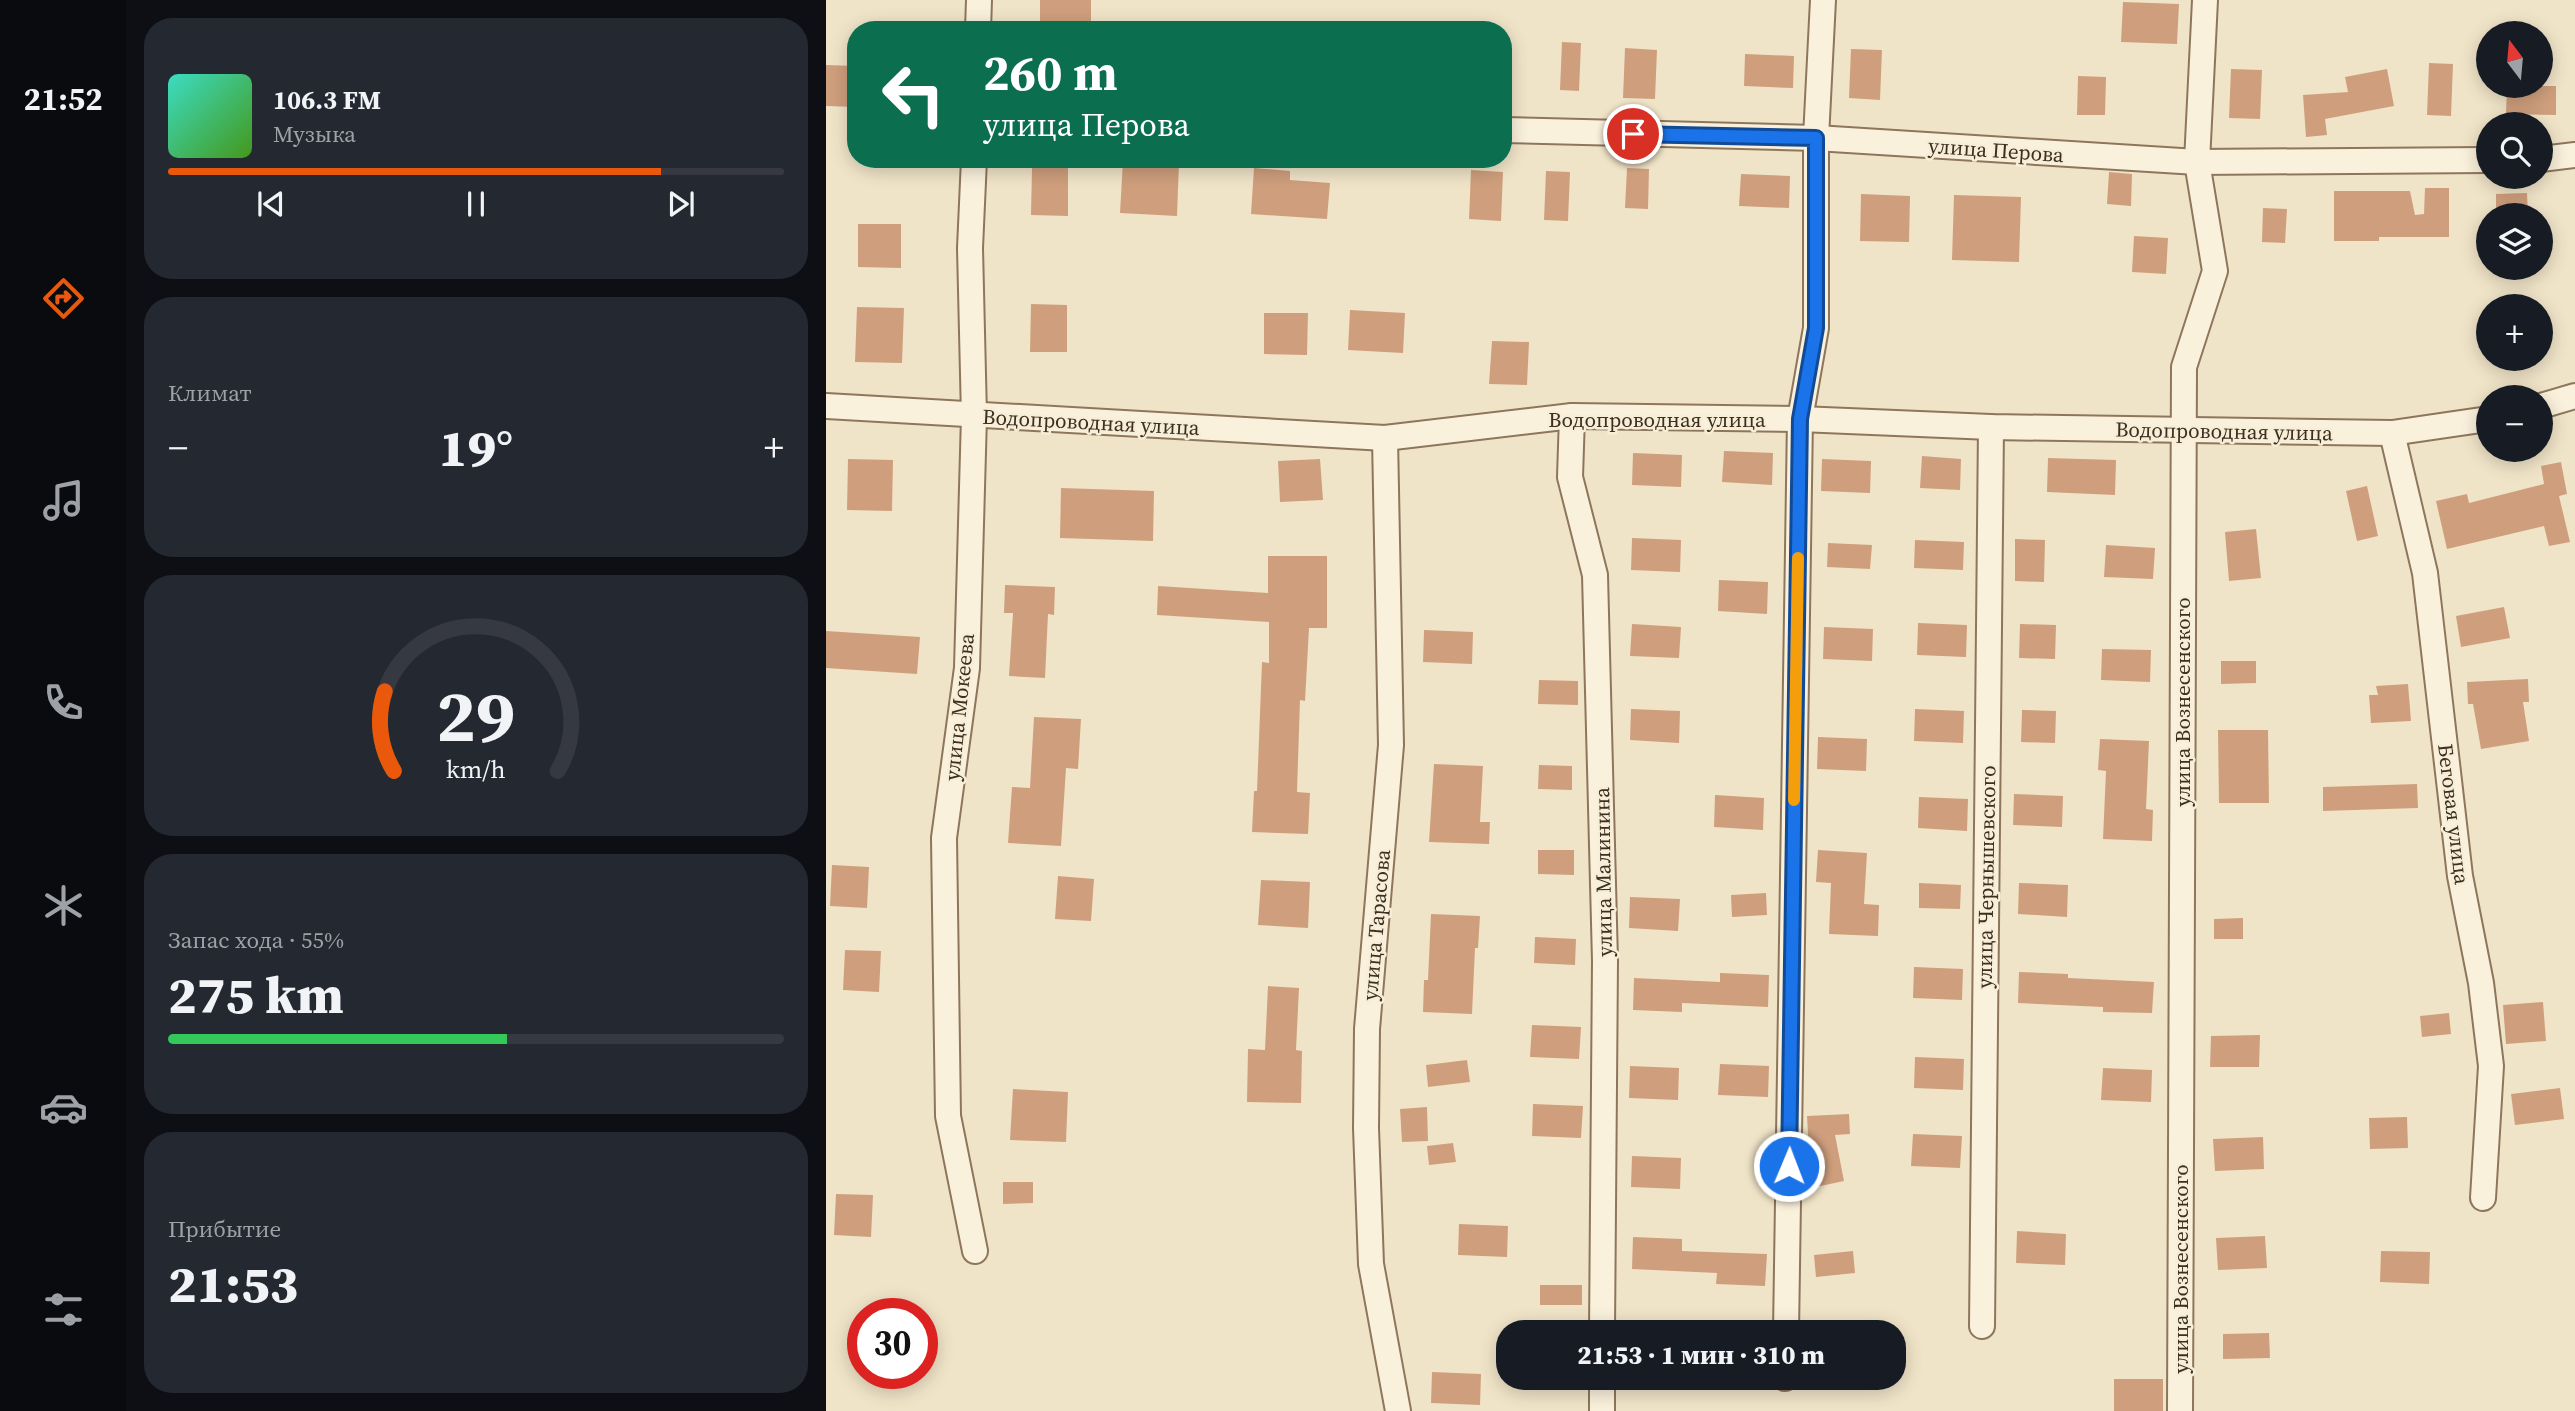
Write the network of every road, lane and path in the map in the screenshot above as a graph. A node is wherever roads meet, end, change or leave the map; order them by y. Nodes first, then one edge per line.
1 (979, 0) edge
2 (1822, 0) edge
3 (2205, 0) edge
4 (978, 21) edge
5 (1512, 130) edge
6 (1816, 138) junction
7 (2575, 155) edge
8 (2553, 158) edge
9 (2476, 160) edge
10 (2197, 162) junction
11 (974, 168) edge
12 (2575, 396) edge
13 (2553, 402) edge
14 (826, 406) edge
15 (974, 416) junction
16 (1572, 416) junction
17 (1800, 419) junction
18 (2476, 421) edge
19 (1991, 427) junction
20 (2183, 430) junction
21 (2392, 433) junction
22 (1385, 438) junction
23 (2483, 1198) dead end
24 (975, 1251) dead end
25 (1602, 1320) edge
26 (1786, 1320) edge
27 (1982, 1326) dead end
28 (1602, 1390) edge
29 (1398, 1411) edge
30 (1602, 1411) edge
31 (2180, 1411) edge

1 - 4 street
2 - 6 street
3 - 10 street, улица Вознесенского
5 - 6 street, улица Перова
6 - 10 street, улица Перова
6 - 17 street
7 - 8 street
9 - 10 street, улица Перова
10 - 20 street, улица Вознесенского
11 - 15 street, улица Мокеева
12 - 13 street
14 - 15 street, Водопроводная улица
15 - 22 street, Водопроводная улица
15 - 24 street, улица Мокеева
16 - 17 street, Водопроводная улица
16 - 22 street, Водопроводная улица
16 - 25 street, улица Малинина
17 - 19 street, Водопроводная улица
17 - 26 street
18 - 21 street, Водопроводная улица
19 - 20 street, Водопроводная улица
19 - 27 street, улица Чернышевского
20 - 21 street, Водопроводная улица
20 - 31 street, улица Вознесенского
21 - 23 street, Беговая улица
22 - 29 street, улица Тарасова
28 - 30 street

